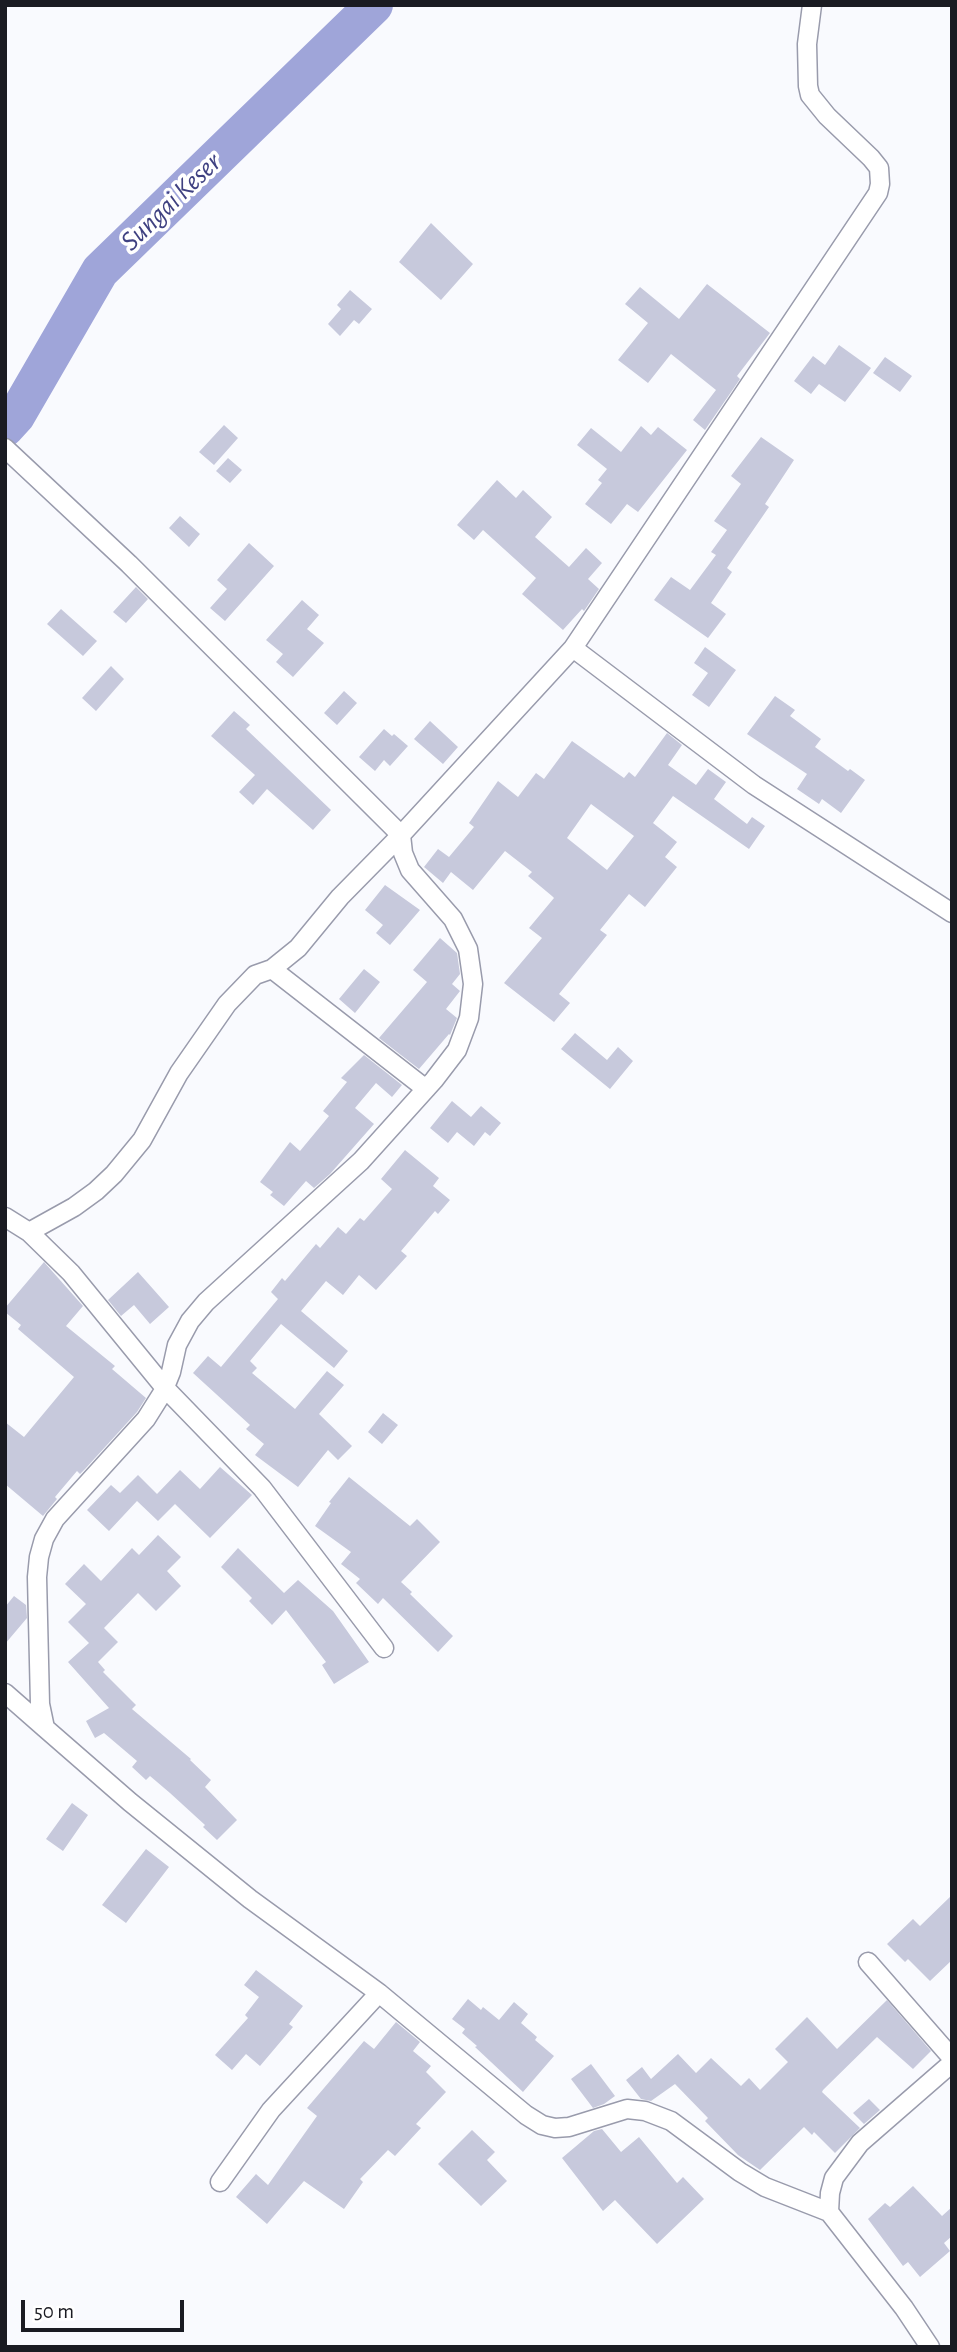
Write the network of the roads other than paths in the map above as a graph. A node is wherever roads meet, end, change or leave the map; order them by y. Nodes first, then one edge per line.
1 (812, 5) edge
2 (5, 448) edge
3 (573, 648) junction
4 (401, 835) junction
5 (952, 913) edge
6 (272, 969) junction
7 (426, 1089) junction
8 (8, 1222) edge
9 (29, 1232) junction
10 (165, 1388) junction
11 (384, 1648) dead end
12 (5, 1692) edge
13 (45, 1728) junction
14 (868, 1962) dead end
15 (379, 1993) junction
16 (952, 2061) edge
17 (220, 2182) dead end
18 (829, 2212) junction
19 (930, 2347) edge

1 - 3 street
2 - 4 street
3 - 4 street
3 - 5 street
4 - 6 street
4 - 7 street
6 - 7 street
6 - 9 street
7 - 10 street
8 - 9 street
9 - 10 street
10 - 11 street
10 - 13 street
12 - 13 street
13 - 15 street
14 - 16 street
15 - 17 street
15 - 18 street
16 - 18 street
18 - 19 street

